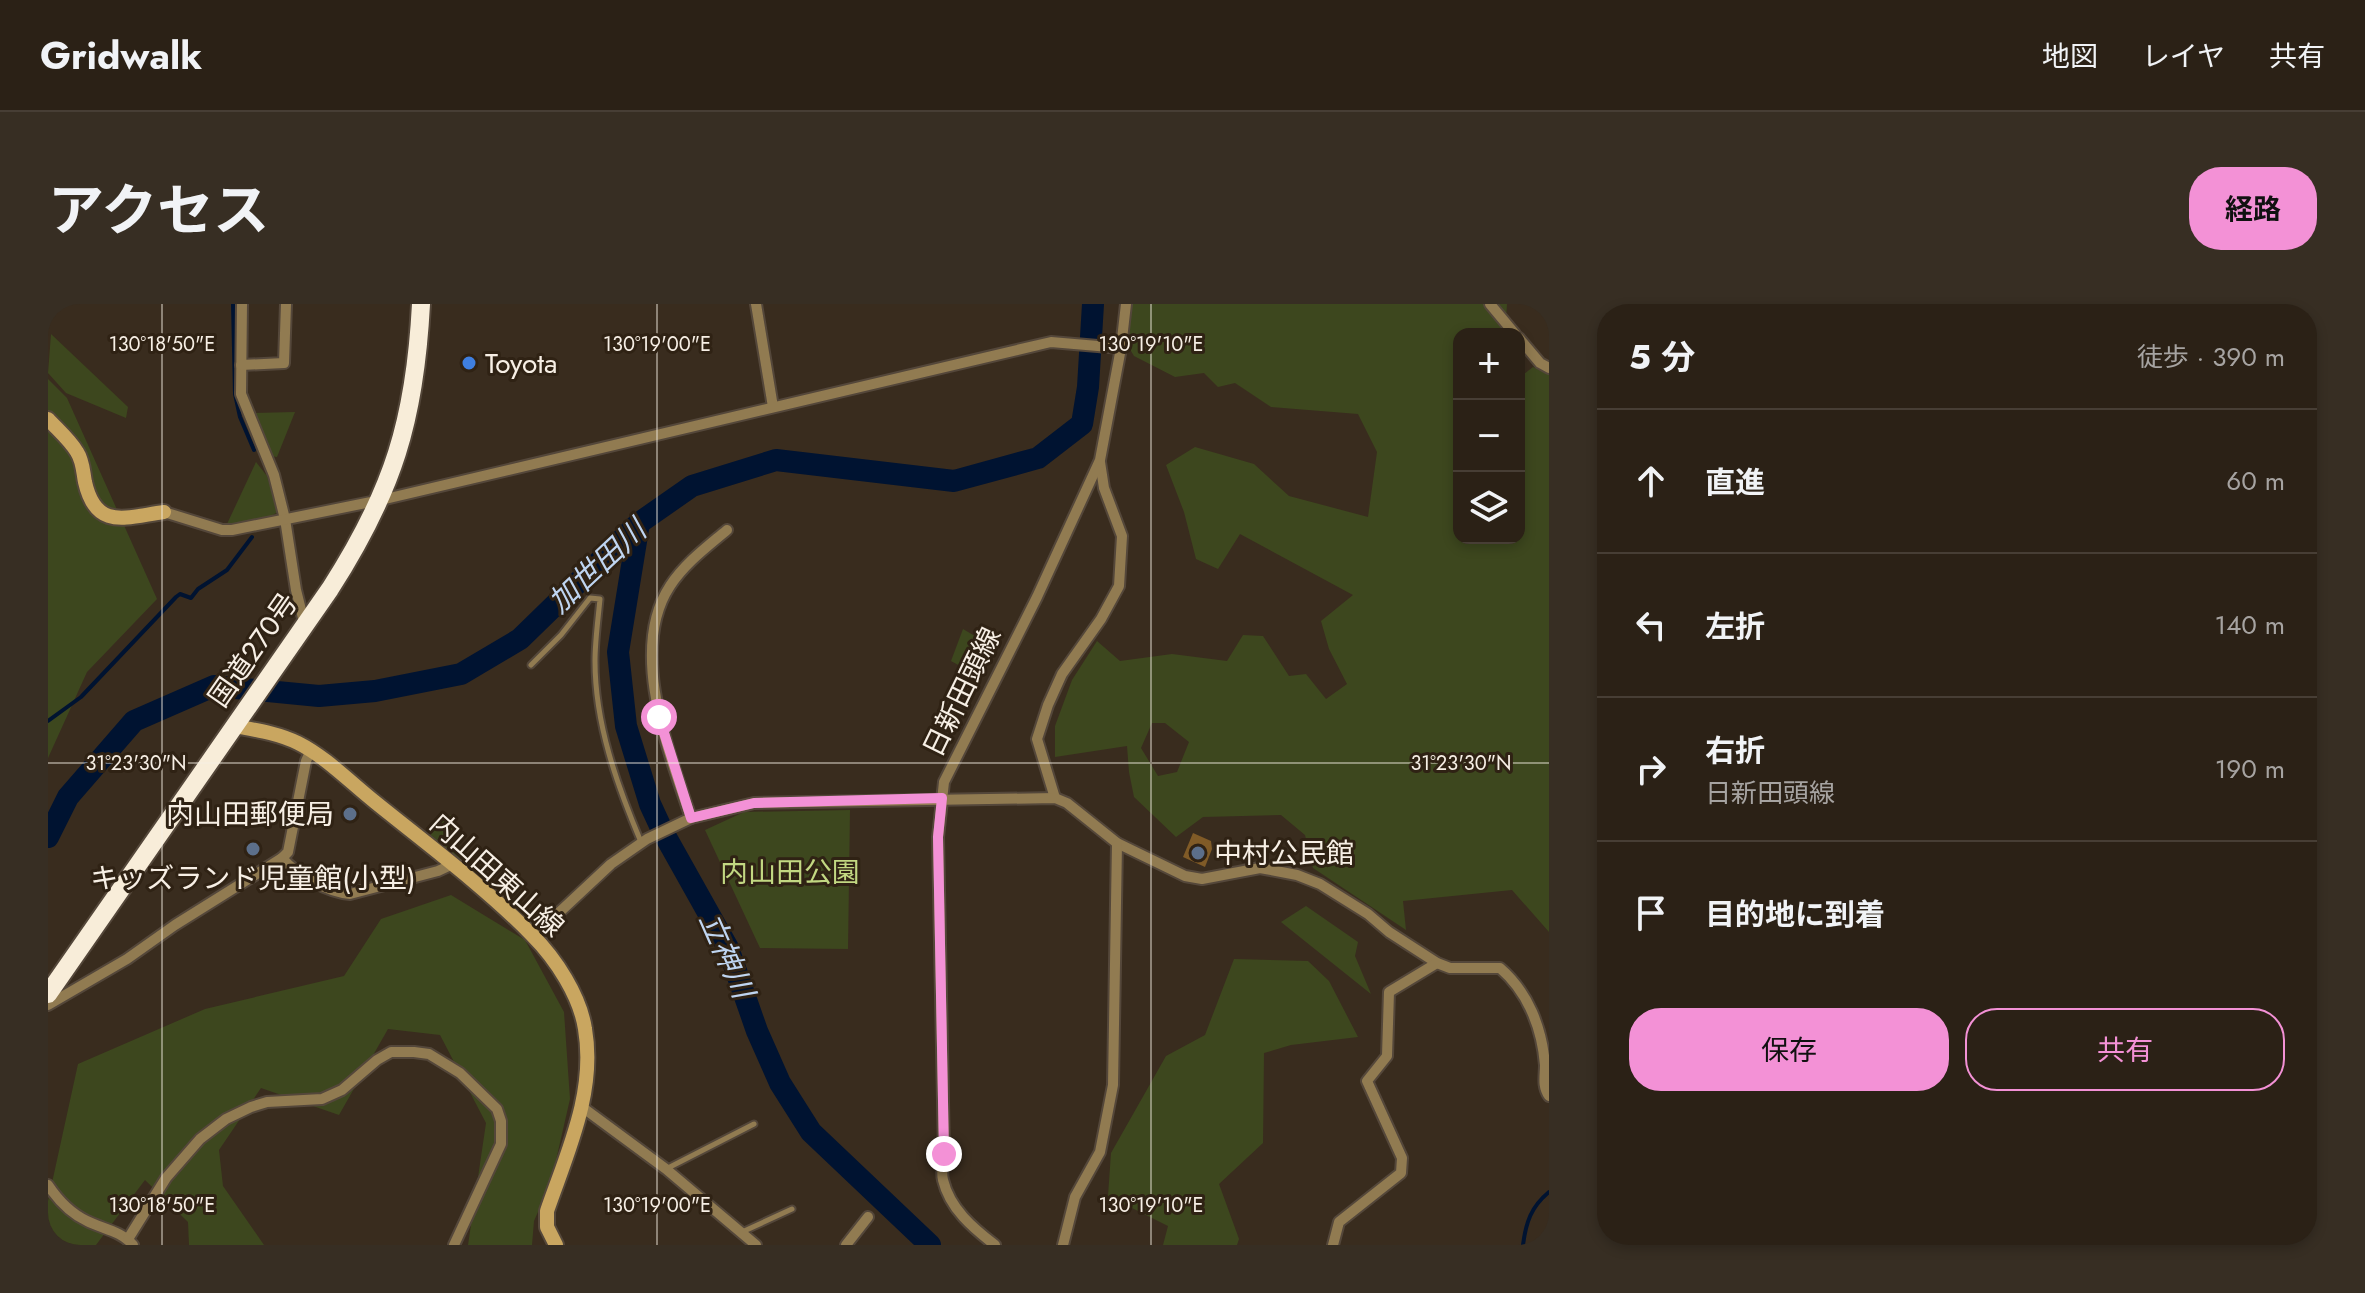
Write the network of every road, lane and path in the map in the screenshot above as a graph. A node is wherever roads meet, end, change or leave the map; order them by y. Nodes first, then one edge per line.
1 (242, 304) edge
2 (286, 304) edge
3 (421, 304) edge
4 (756, 304) edge
5 (1126, 304) edge
6 (1490, 304) edge
7 (1510, 328) edge
8 (1525, 345) edge
9 (1118, 348) junction
10 (241, 365) junction
11 (1549, 368) edge
12 (773, 407) junction
13 (48, 419) edge
14 (1100, 460) junction
15 (381, 500) junction
16 (164, 512) joint
17 (285, 519) junction
18 (727, 530) dead end
19 (305, 626) junction
20 (531, 665) dead end
21 (238, 720) junction
22 (311, 750) junction
23 (942, 798) junction
24 (1055, 798) junction
25 (686, 821) junction
26 (644, 840) junction
27 (1117, 843) junction
28 (282, 858) junction
29 (453, 864) junction
30 (534, 936) junction
31 (1437, 963) junction
32 (48, 994) edge
33 (48, 1005) edge
34 (1547, 1070) edge
35 (1549, 1096) edge
36 (582, 1107) junction
37 (754, 1124) dead end
38 (666, 1169) junction
39 (48, 1185) edge
40 (792, 1209) dead end
41 (868, 1217) dead end
42 (740, 1232) junction
43 (130, 1242) edge
44 (454, 1245) edge
45 (556, 1245) edge
46 (756, 1245) edge
47 (846, 1245) edge
48 (995, 1245) edge
49 (1063, 1245) edge
50 (1333, 1245) edge

1 - 10 street
2 - 10 street
3 - 15 highway, 国道270号
4 - 12 street
5 - 9 street, 日新田頭線
6 - 7 street
8 - 11 street
9 - 12 street
9 - 14 street, 日新田頭線
10 - 17 street
12 - 15 street
13 - 16 street
14 - 23 street, 日新田頭線
14 - 24 street
15 - 17 street
15 - 19 highway, 国道270号
16 - 17 street
17 - 19 street
18 - 25 street
19 - 21 highway, 国道270号
20 - 26 lane
21 - 22 street, 内山田東山線
21 - 32 highway, 国道270号
22 - 28 street
22 - 29 street, 内山田東山線
23 - 24 street
23 - 25 street
23 - 48 street, 日新田頭線
24 - 27 street
25 - 26 street
26 - 30 street
27 - 31 street
27 - 49 street
28 - 29 street
28 - 33 street
29 - 30 street, 内山田東山線
30 - 36 street, 内山田東山線
31 - 34 street
31 - 50 street
34 - 35 street
36 - 38 street
36 - 45 street, 内山田東山線
37 - 38 lane
38 - 42 street
39 - 43 street
40 - 42 lane
41 - 47 street
42 - 46 street
43 - 44 street

